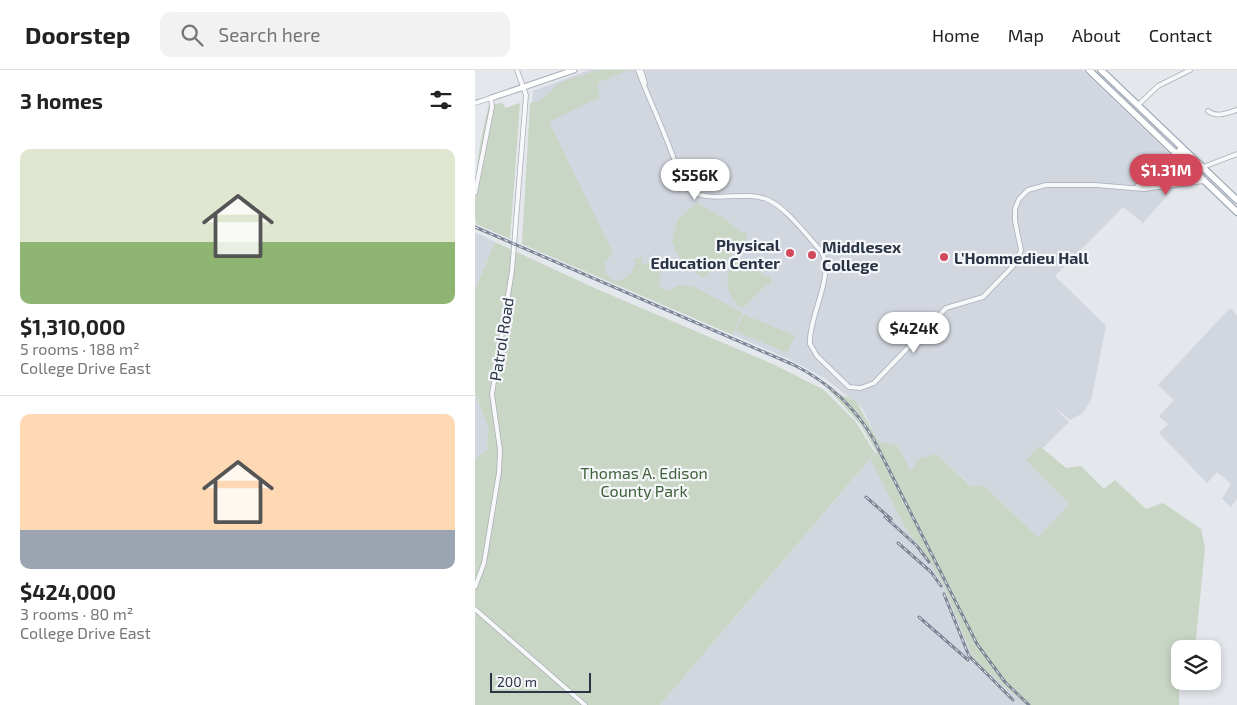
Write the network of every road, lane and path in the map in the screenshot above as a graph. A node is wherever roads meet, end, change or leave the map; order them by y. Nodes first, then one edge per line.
1 (517, 70) edge
2 (574, 70) edge
3 (640, 70) edge
4 (1089, 70) edge
5 (1101, 70) edge
6 (1190, 70) edge
7 (525, 88) junction
8 (491, 98) junction
9 (475, 103) edge
10 (1138, 105) junction
11 (1237, 110) edge
12 (1208, 111) dead end
13 (1157, 135) junction
14 (1237, 154) edge
15 (1203, 167) junction
16 (1198, 176) junction
17 (1205, 181) junction
18 (1130, 187) junction
19 (1223, 188) junction
20 (475, 193) edge
21 (1237, 200) edge
22 (1237, 212) edge
23 (475, 587) edge
24 (475, 609) edge
25 (585, 705) edge

1 - 7 street
2 - 7 street
3 - 18 street
4 - 13 main road
5 - 10 main road
6 - 10 street
7 - 8 street
7 - 23 street, Patrol Road
8 - 9 street
8 - 20 street
10 - 15 main road
11 - 12 street
13 - 15 main road
13 - 16 main road
14 - 15 street
15 - 19 main road
16 - 17 main road
16 - 18 street
16 - 19 main road
17 - 18 street
17 - 22 main road
19 - 21 main road
24 - 25 street

